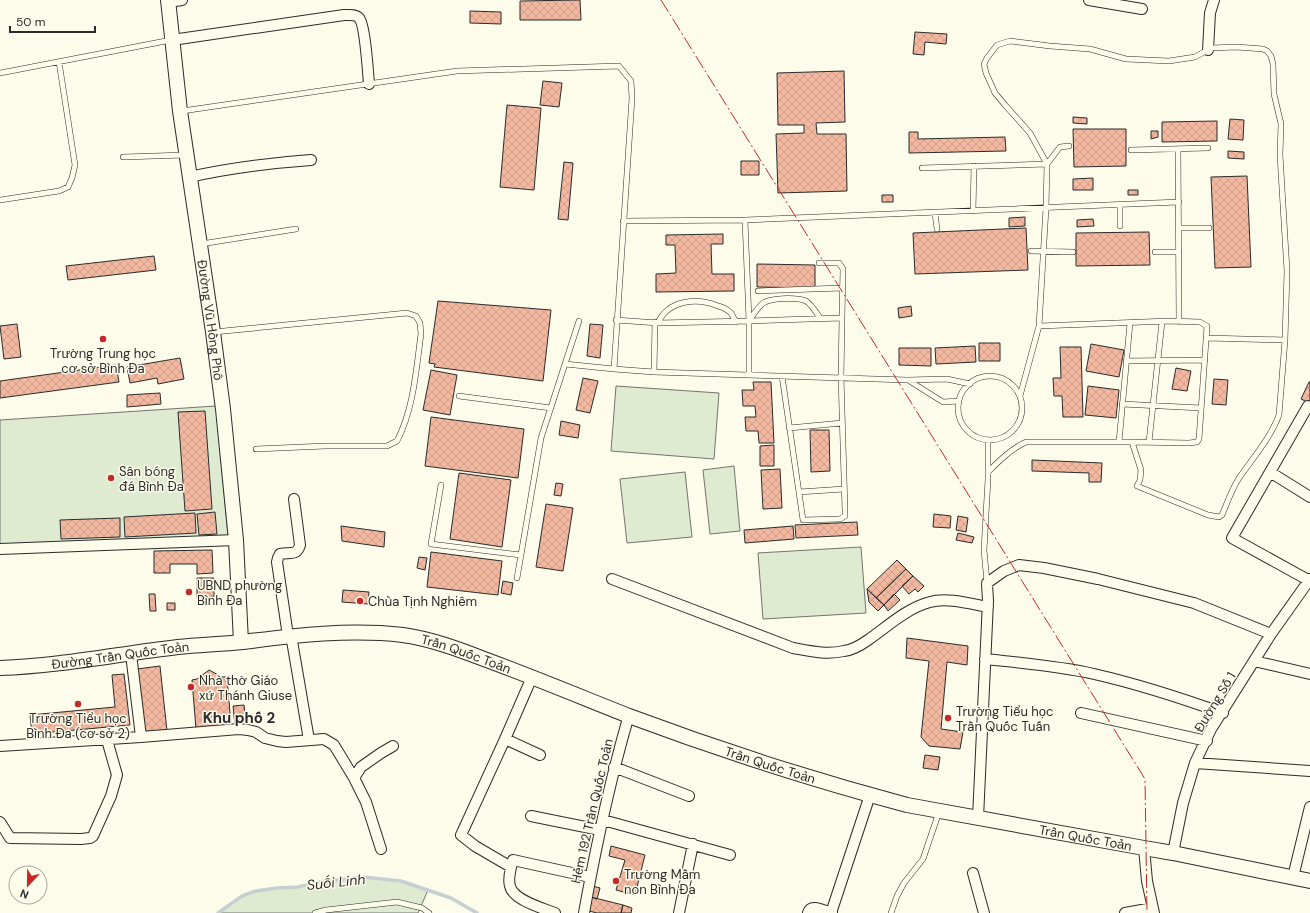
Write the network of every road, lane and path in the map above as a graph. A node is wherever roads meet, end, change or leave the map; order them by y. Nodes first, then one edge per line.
1 (1089, 0) edge
2 (1214, 0) edge
3 (173, 1) edge
4 (1142, 9) dead end
5 (172, 40) junction
6 (1208, 50) junction
7 (59, 62) junction
8 (0, 73) edge
9 (369, 84) junction
10 (180, 111) junction
11 (1069, 146) dead end
12 (1208, 148) dead end
13 (1178, 149) junction
14 (1131, 150) dead end
15 (186, 154) junction
16 (123, 157) dead end
17 (311, 160) dead end
18 (1047, 164) junction
19 (974, 166) junction
20 (922, 168) dead end
21 (189, 177) junction
22 (0, 200) edge
23 (1179, 202) junction
24 (1120, 205) junction
25 (1046, 208) junction
26 (973, 211) junction
27 (936, 213) junction
28 (745, 220) junction
29 (623, 221) junction
30 (1120, 226) dead end
31 (1179, 228) junction
32 (1209, 228) dead end
33 (296, 229) dead end
34 (937, 229) dead end
35 (200, 244) junction
36 (1031, 251) dead end
37 (1043, 252) junction
38 (1073, 252) dead end
39 (1155, 252) dead end
40 (1179, 252) junction
41 (819, 263) dead end
42 (842, 288) junction
43 (758, 291) dead end
44 (820, 318) junction
45 (842, 318) junction
46 (616, 320) junction
47 (579, 321) dead end
48 (749, 321) junction
49 (656, 322) junction
50 (736, 322) junction
51 (1162, 322) junction
52 (1179, 322) junction
53 (1130, 323) junction
54 (1039, 326) junction
55 (213, 332) junction
56 (1206, 338) junction
57 (1285, 340) junction
58 (1205, 360) junction
59 (1126, 361) junction
60 (1158, 361) junction
61 (565, 364) junction
62 (614, 369) junction
63 (654, 372) junction
64 (749, 375) junction
65 (782, 376) junction
66 (841, 377) junction
67 (908, 380) junction
68 (970, 384) junction
69 (459, 396) dead end
70 (1020, 396) junction
71 (959, 401) junction
72 (1122, 404) junction
73 (1153, 406) junction
74 (550, 408) junction
75 (1201, 408) junction
76 (1310, 408) edge
77 (842, 423) junction
78 (789, 428) junction
79 (988, 440) junction
80 (1119, 442) junction
81 (1132, 442) junction
82 (1149, 442) junction
83 (256, 449) dead end
84 (988, 472) junction
85 (1270, 472) junction
86 (441, 485) dead end
87 (844, 489) junction
88 (799, 492) junction
89 (1310, 497) edge
90 (294, 499) dead end
91 (236, 540) junction
92 (0, 549) edge
93 (521, 555) junction
94 (517, 578) dead end
95 (612, 579) dead end
96 (1310, 580) edge
97 (987, 583) junction
98 (988, 606) junction
99 (1271, 634) junction
100 (290, 636) junction
101 (242, 642) junction
102 (131, 654) junction
103 (985, 659) junction
104 (1254, 661) junction
105 (0, 668) edge
106 (1310, 674) edge
107 (532, 677) junction
108 (1223, 712) junction
109 (1081, 713) dead end
110 (629, 715) junction
111 (141, 737) junction
112 (506, 739) junction
113 (107, 740) junction
114 (309, 740) junction
115 (1207, 740) junction
116 (0, 746) edge
117 (393, 746) dead end
118 (540, 755) dead end
119 (1195, 763) junction
120 (614, 767) junction
121 (1310, 771) edge
122 (354, 778) junction
123 (870, 795) junction
124 (689, 796) dead end
125 (1310, 807) edge
126 (939, 811) junction
127 (531, 816) dead end
128 (978, 818) junction
129 (0, 822) edge
130 (601, 825) junction
131 (5, 839) edge
132 (693, 844) junction
133 (1144, 848) junction
134 (381, 849) dead end
135 (1173, 853) junction
136 (730, 855) dead end
137 (510, 867) junction
138 (973, 873) dead end
139 (590, 877) junction
140 (1293, 877) junction
141 (1310, 880) edge
142 (1154, 911) edge
143 (315, 913) edge
144 (429, 913) edge
145 (554, 913) edge
146 (584, 913) edge
147 (679, 913) edge
148 (808, 913) edge
149 (832, 913) edge
150 (891, 913) edge
151 (984, 913) edge
152 (1125, 913) edge

1 - 4 street
2 - 6 street
3 - 5 main road, Đường Vũ Hồng Phô
5 - 7 lane
5 - 9 street
5 - 10 main road, Đường Vũ Hồng Phô
6 - 18 lane
6 - 57 lane
7 - 8 lane
7 - 22 lane
9 - 10 lane
9 - 29 lane
10 - 15 main road, Đường Vũ Hồng Phô
11 - 18 lane
12 - 13 lane
13 - 14 lane
13 - 23 lane
15 - 16 lane
15 - 21 main road, Đường Vũ Hồng Phô
17 - 21 street
18 - 19 lane
18 - 25 lane
19 - 20 lane
19 - 26 lane
21 - 35 main road, Đường Vũ Hồng Phô
23 - 24 lane
23 - 31 lane
24 - 25 lane
24 - 30 lane
25 - 26 lane
25 - 37 lane
26 - 27 lane
27 - 28 lane
27 - 34 lane
28 - 29 lane
28 - 48 lane
29 - 46 lane
31 - 32 lane
31 - 40 lane
33 - 35 lane
35 - 55 main road, Đường Vũ Hồng Phô
36 - 37 lane
37 - 38 lane
37 - 54 lane
39 - 40 lane
40 - 52 lane
41 - 42 lane
42 - 43 lane
42 - 45 lane
44 - 45 lane
44 - 48 lane
44 - 48 lane
45 - 66 lane
46 - 49 lane
46 - 62 lane
47 - 61 lane
48 - 50 lane
48 - 64 lane
49 - 50 lane
49 - 50 lane
49 - 63 lane
51 - 52 lane
51 - 53 lane
51 - 60 lane
52 - 56 lane
53 - 54 lane
53 - 59 lane
54 - 70 lane
55 - 83 lane
55 - 91 main road, Đường Vũ Hồng Phô
56 - 57 lane
56 - 58 lane
57 - 81 lane
58 - 60 lane
58 - 75 lane
59 - 60 lane
59 - 72 lane
60 - 73 lane
61 - 62 lane
61 - 74 lane
62 - 63 lane
63 - 64 lane
64 - 65 lane
65 - 66 lane
65 - 78 lane
66 - 67 lane
66 - 77 lane
67 - 68 lane
67 - 71 lane
68 - 70 lane
68 - 71 lane
69 - 74 lane
70 - 79 lane
71 - 79 lane
72 - 73 lane
72 - 80 lane
73 - 75 lane
73 - 82 lane
74 - 93 lane
75 - 82 lane
76 - 85 street
77 - 78 lane
77 - 87 lane
78 - 88 lane
79 - 84 lane
80 - 81 lane
80 - 84 lane
81 - 82 lane
84 - 97 lane
85 - 89 street
85 - 96 street
86 - 93 lane
87 - 88 lane
87 - 88 lane
90 - 100 street
91 - 92 street
91 - 101 main road, Đường Vũ Hồng Phô
93 - 94 lane
95 - 98 street
96 - 99 street, Đường Số 1
97 - 98 street
97 - 99 street
98 - 103 street
99 - 104 street, Đường Số 1
100 - 101 main road, Trần Quốc Toản
100 - 107 main road, Trần Quốc Toản
100 - 114 street
101 - 102 main road, Đường Trần Quốc Toản
102 - 105 main road, Đường Trần Quốc Toản
102 - 111 street
103 - 108 street
103 - 128 street
104 - 106 street
104 - 108 street, Đường Số 1
107 - 110 main road, Trần Quốc Toản
107 - 112 street
108 - 115 street, Đường Số 1
109 - 115 street
110 - 120 street, Hẻm 192 Trần Quốc Toản
110 - 123 main road, Trần Quốc Toản
111 - 113 street
111 - 114 street
112 - 118 street
112 - 137 street
113 - 116 street
113 - 131 street
114 - 122 street
115 - 119 street, Đường Số 1
117 - 122 street
119 - 121 street
119 - 135 street, Đường Số 1
120 - 124 street
120 - 130 street, Hẻm 192 Trần Quốc Toản
122 - 134 street
123 - 126 main road, Trần Quốc Toản
123 - 149 street
125 - 140 street
126 - 128 main road, Trần Quốc Toản
126 - 150 lane
127 - 130 street
128 - 133 main road, Trần Quốc Toản
129 - 131 street
130 - 132 street
130 - 139 street, Hẻm 192 Trần Quốc Toản
132 - 136 street
132 - 147 street
133 - 135 main road, Trần Quốc Toản
133 - 142 street
135 - 140 main road, Trần Quốc Toản
137 - 139 street
137 - 145 street
138 - 151 street
139 - 146 street, Hẻm 192 Trần Quốc Toản
140 - 141 main road, Trần Quốc Toản
142 - 152 street
143 - 144 lane
148 - 149 street

